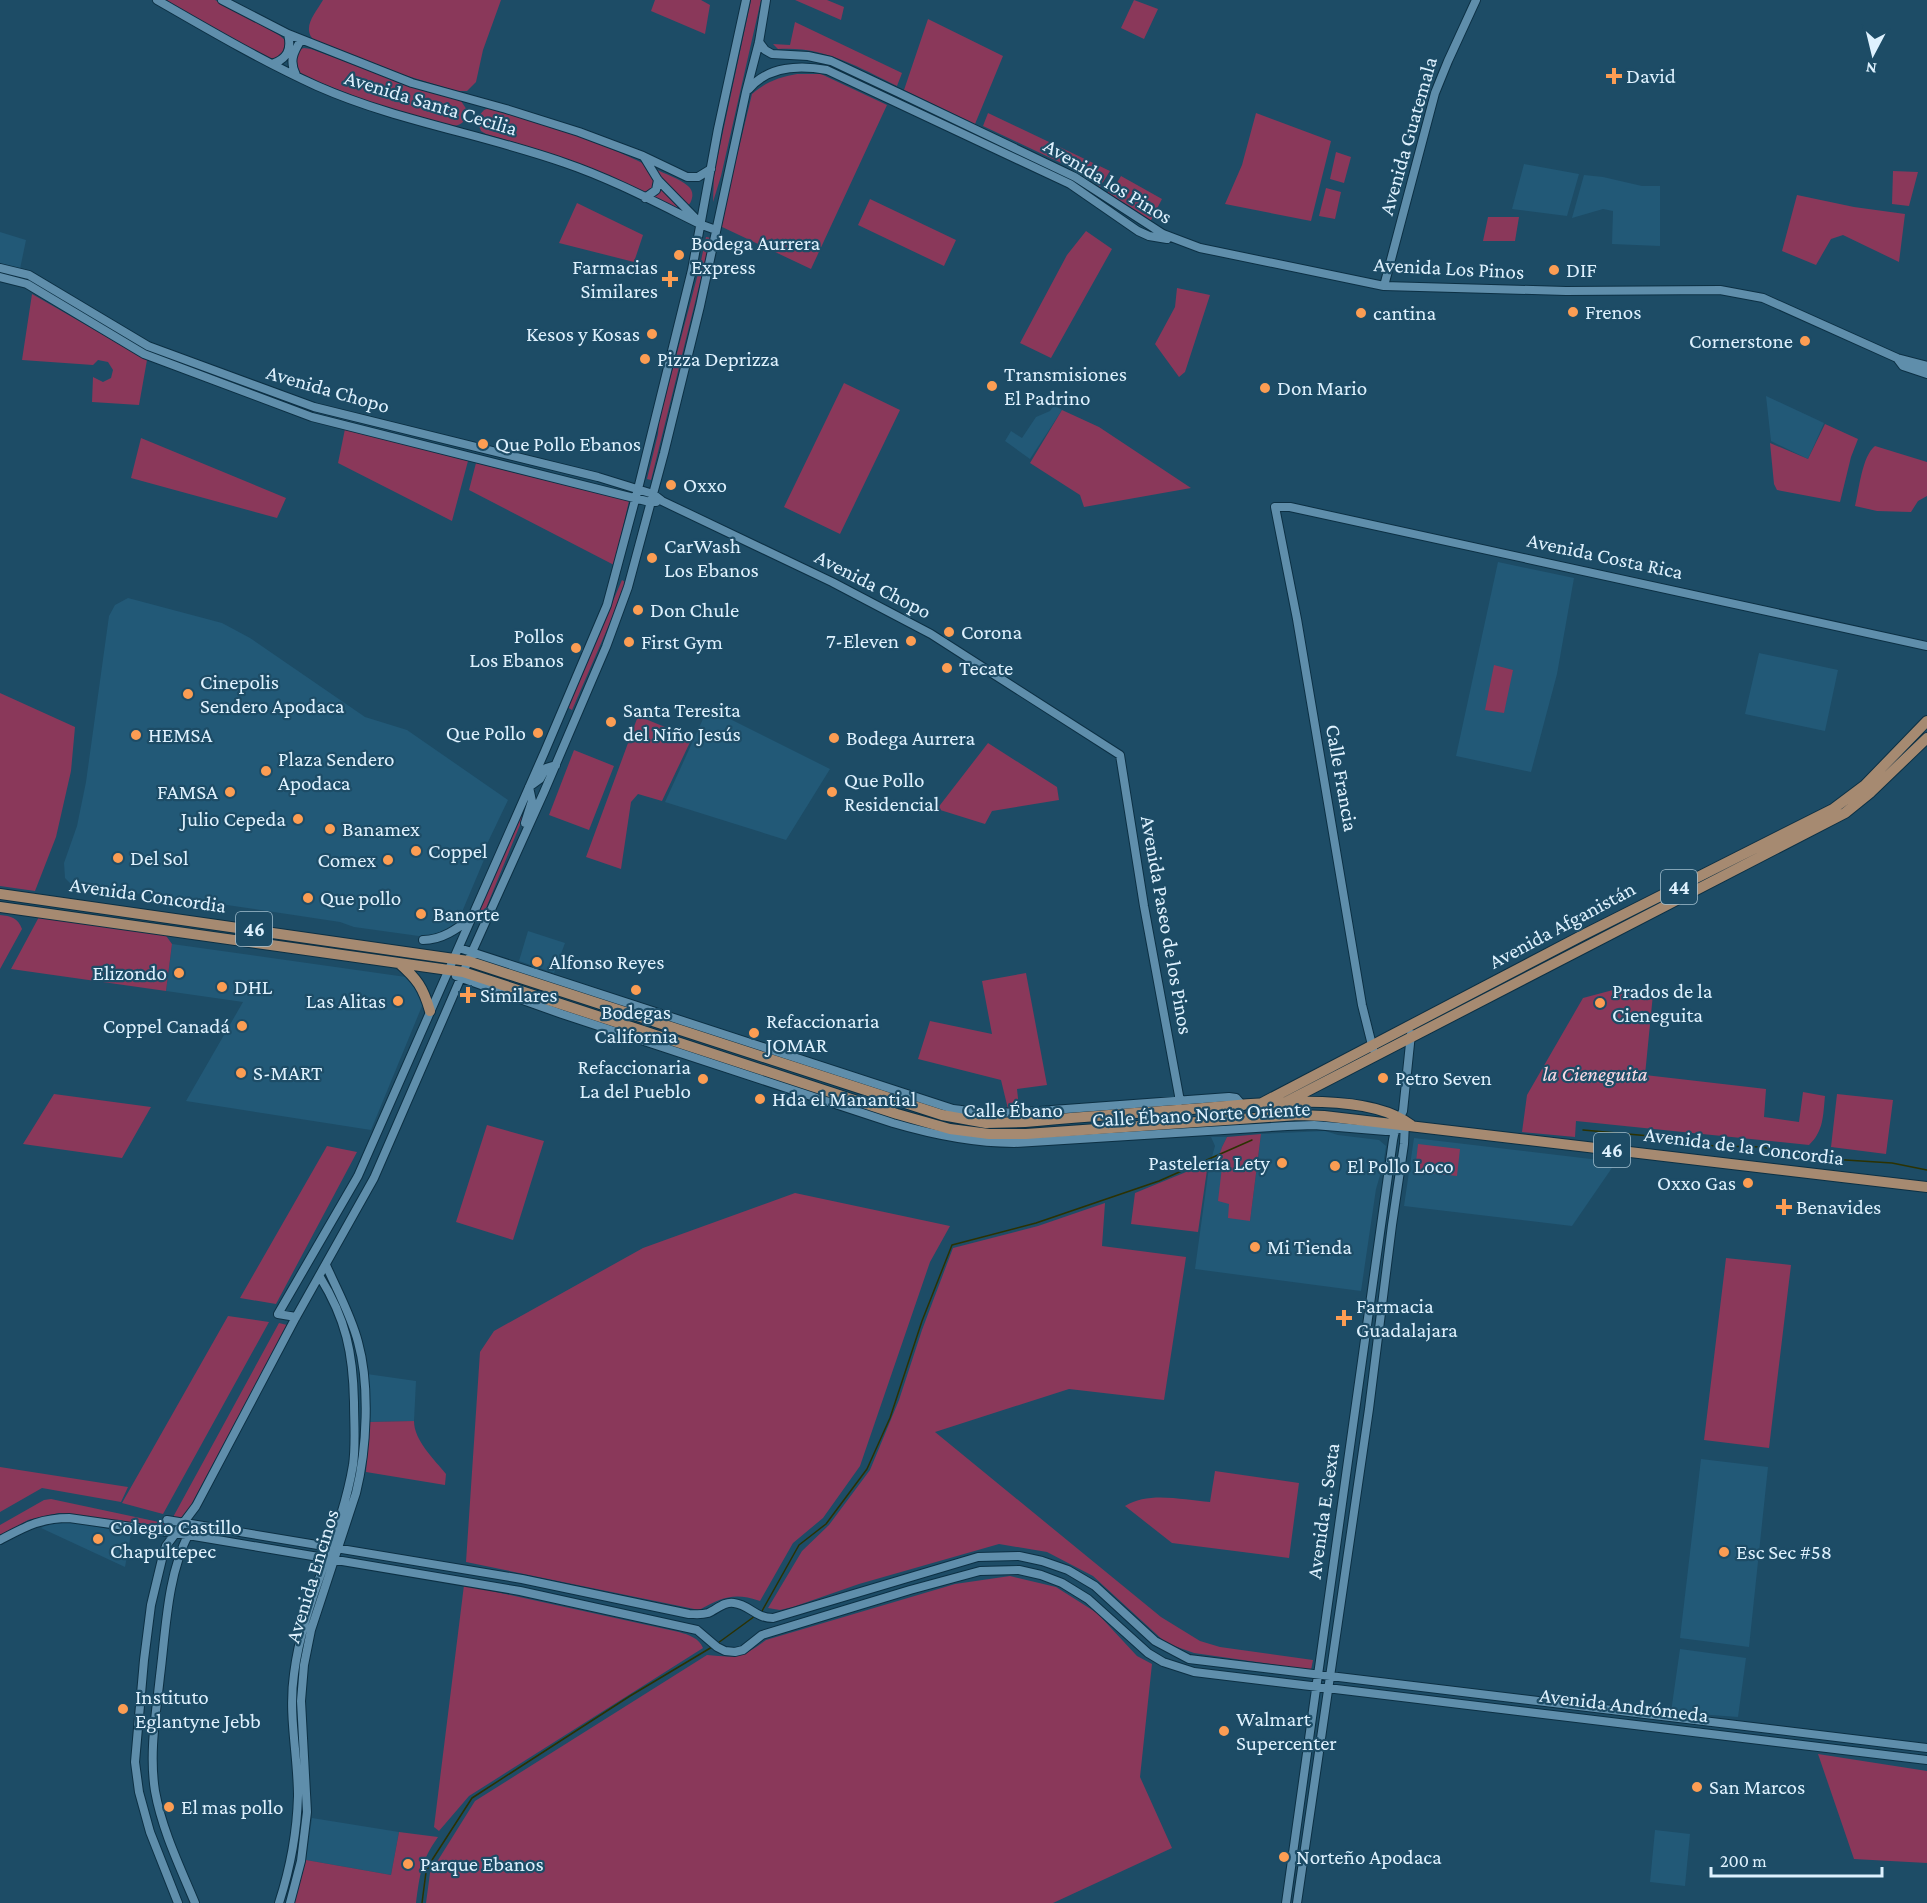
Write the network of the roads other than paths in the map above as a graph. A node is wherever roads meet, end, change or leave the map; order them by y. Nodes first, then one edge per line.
1 (157, 0) edge
2 (222, 0) edge
3 (746, 0) edge
4 (766, 0) edge
5 (1476, 0) edge
6 (288, 34) junction
7 (301, 40) junction
8 (759, 42) junction
9 (808, 56) junction
10 (272, 64) junction
11 (807, 66) junction
12 (296, 75) junction
13 (746, 92) junction
14 (643, 156) junction
15 (711, 169) junction
16 (658, 180) junction
17 (645, 198) junction
18 (702, 225) junction
19 (716, 230) junction
20 (1171, 239) junction
21 (0, 268) edge
22 (0, 277) edge
23 (1384, 286) junction
24 (1897, 358) junction
25 (1927, 366) edge
26 (1927, 374) edge
27 (639, 489) junction
28 (652, 498) junction
29 (636, 499) junction
30 (1275, 507) joint
31 (1927, 646) edge
32 (1927, 721) edge
33 (1927, 738) edge
34 (1120, 755) joint
35 (556, 765) junction
36 (529, 787) junction
37 (525, 833) junction
38 (0, 894) edge
39 (0, 902) edge
40 (0, 907) edge
41 (38, 907) dead end
42 (471, 918) junction
43 (423, 940) dead end
44 (470, 956) junction
45 (453, 962) junction
46 (398, 963) junction
47 (462, 975) junction
48 (430, 1011) junction
49 (1411, 1031) junction
50 (1374, 1050) junction
51 (1180, 1101) junction
52 (1284, 1104) junction
53 (1259, 1105) junction
54 (1243, 1106) junction
55 (386, 1110) junction
56 (1113, 1111) junction
57 (401, 1115) junction
58 (1263, 1117) junction
59 (1203, 1121) junction
60 (1402, 1122) junction
61 (1165, 1129) junction
62 (1216, 1131) junction
63 (358, 1176) junction
64 (372, 1181) junction
65 (1927, 1187) edge
66 (326, 1265) junction
67 (320, 1277) junction
68 (298, 1314) junction
69 (166, 1520) dead end
70 (188, 1524) junction
71 (157, 1531) junction
72 (175, 1534) junction
73 (188, 1535) junction
74 (0, 1540) edge
75 (166, 1546) junction
76 (334, 1548) junction
77 (330, 1559) junction
78 (706, 1614) junction
79 (760, 1617) junction
80 (705, 1636) junction
81 (757, 1638) junction
82 (1318, 1676) junction
83 (1330, 1677) junction
84 (1316, 1687) junction
85 (1329, 1689) junction
86 (1927, 1748) edge
87 (1927, 1760) edge
88 (178, 1903) edge
89 (195, 1903) edge
90 (279, 1903) edge
91 (290, 1903) edge
92 (1286, 1903) edge
93 (1297, 1903) edge

1 - 10 street, Avenida Santa Cecilia
2 - 6 street, Avenida Santa Cecilia
3 - 15 street
4 - 8 street
5 - 23 street, Avenida Guatemala
6 - 7 street, Avenida Santa Cecilia
6 - 10 street
7 - 12 street
7 - 14 street, Avenida Santa Cecilia
8 - 9 street, Avenida los Pinos
8 - 13 street
9 - 11 street
9 - 20 street, Avenida los Pinos
10 - 12 street, Avenida Santa Cecilia
11 - 13 street, Avenida los Pinos
11 - 20 street, Avenida los Pinos
12 - 17 street, Avenida Santa Cecilia
13 - 19 street
14 - 15 street, Avenida Santa Cecilia
14 - 16 street
15 - 18 street
16 - 17 street
16 - 18 street
17 - 18 street, Avenida Santa Cecilia
18 - 19 street, Avenida Santa Cecilia
18 - 27 street
19 - 28 street
20 - 23 street, Avenida Los Pinos
21 - 27 street, Avenida Chopo
22 - 29 street, Avenida Chopo
23 - 24 street, Avenida Los Pinos
24 - 25 street, Avenida Los Pinos
24 - 26 street, Avenida Los Pinos
27 - 28 street, Avenida Chopo
27 - 29 street
28 - 29 street, Avenida Chopo
28 - 34 street, Avenida Chopo
28 - 35 street
29 - 36 street
30 - 31 street, Avenida Costa Rica
30 - 50 street, Calle Francia
32 - 49 main road, Avenida Afganistán / 44
33 - 49 main road, Avenida Afganistán / 44
34 - 51 street, Avenida Paseo de los Pinos
35 - 36 street
35 - 37 street
36 - 37 street
36 - 42 street
37 - 44 street
38 - 45 main road, Avenida Concordia / 46
39 - 41 main road
40 - 46 main road, Avenida Concordia / 46
42 - 43 street
42 - 45 street
44 - 45 main road, Avenida Concordia / 46
44 - 47 street
44 - 56 main road, Calle Ébano / 46
45 - 46 main road, Avenida Concordia / 46
45 - 47 main road, Avenida Concordia / 46
45 - 48 street
46 - 48 main road
47 - 57 street
47 - 61 main road, Calle Ébano / 46
48 - 55 street
49 - 50 main road, Avenida Afganistán / 44
49 - 60 street
50 - 52 main road, Avenida Afganistán / 44
50 - 53 main road, Avenida Afganistán / 44
51 - 54 street
51 - 56 street
52 - 53 main road, Calle Ébano / 46
52 - 58 main road, Avenida Afganistán / 44
52 - 60 main road, Calle Ébano / 46
53 - 54 main road, Calle Ébano / 46
54 - 56 main road, Calle Ébano / 46
55 - 57 street
55 - 63 street
57 - 64 street
58 - 59 main road, Calle Ébano / 46
58 - 60 main road, Calle Ébano / 46
59 - 61 main road, Calle Ébano / 46
59 - 62 main road
60 - 62 street, Calle Ébano Norte Oriente
60 - 65 main road, Avenida de la Concordia / 46
60 - 82 street, Avenida E. Sexta
60 - 83 street, Avenida E. Sexta
61 - 62 street, Calle Ébano Norte Oriente
63 - 64 street
63 - 68 street
64 - 66 street
66 - 67 street
66 - 76 street, Avenida Encinos
67 - 68 street
67 - 76 street, Avenida Encinos
68 - 70 street
69 - 70 street
70 - 72 street
70 - 73 street
70 - 76 street
71 - 72 street
71 - 74 street
71 - 75 street
72 - 73 street
72 - 75 street
73 - 77 street
73 - 89 street
75 - 88 street
76 - 77 street, Avenida Encinos
76 - 78 street
77 - 80 street
77 - 90 street, Avenida Encinos
77 - 91 street, Avenida Encinos
78 - 79 street
78 - 80 street
79 - 81 street
79 - 82 street, Avenida Andrómeda
80 - 81 street
81 - 84 street, Avenida Andrómeda
82 - 83 street, Avenida Andrómeda
82 - 84 street, Avenida E. Sexta
83 - 85 street, Avenida E. Sexta
83 - 86 street, Avenida Andrómeda
84 - 85 street, Avenida Andrómeda
84 - 92 street, Avenida E. Sexta
85 - 87 street, Avenida Andrómeda
85 - 93 street, Avenida E. Sexta

